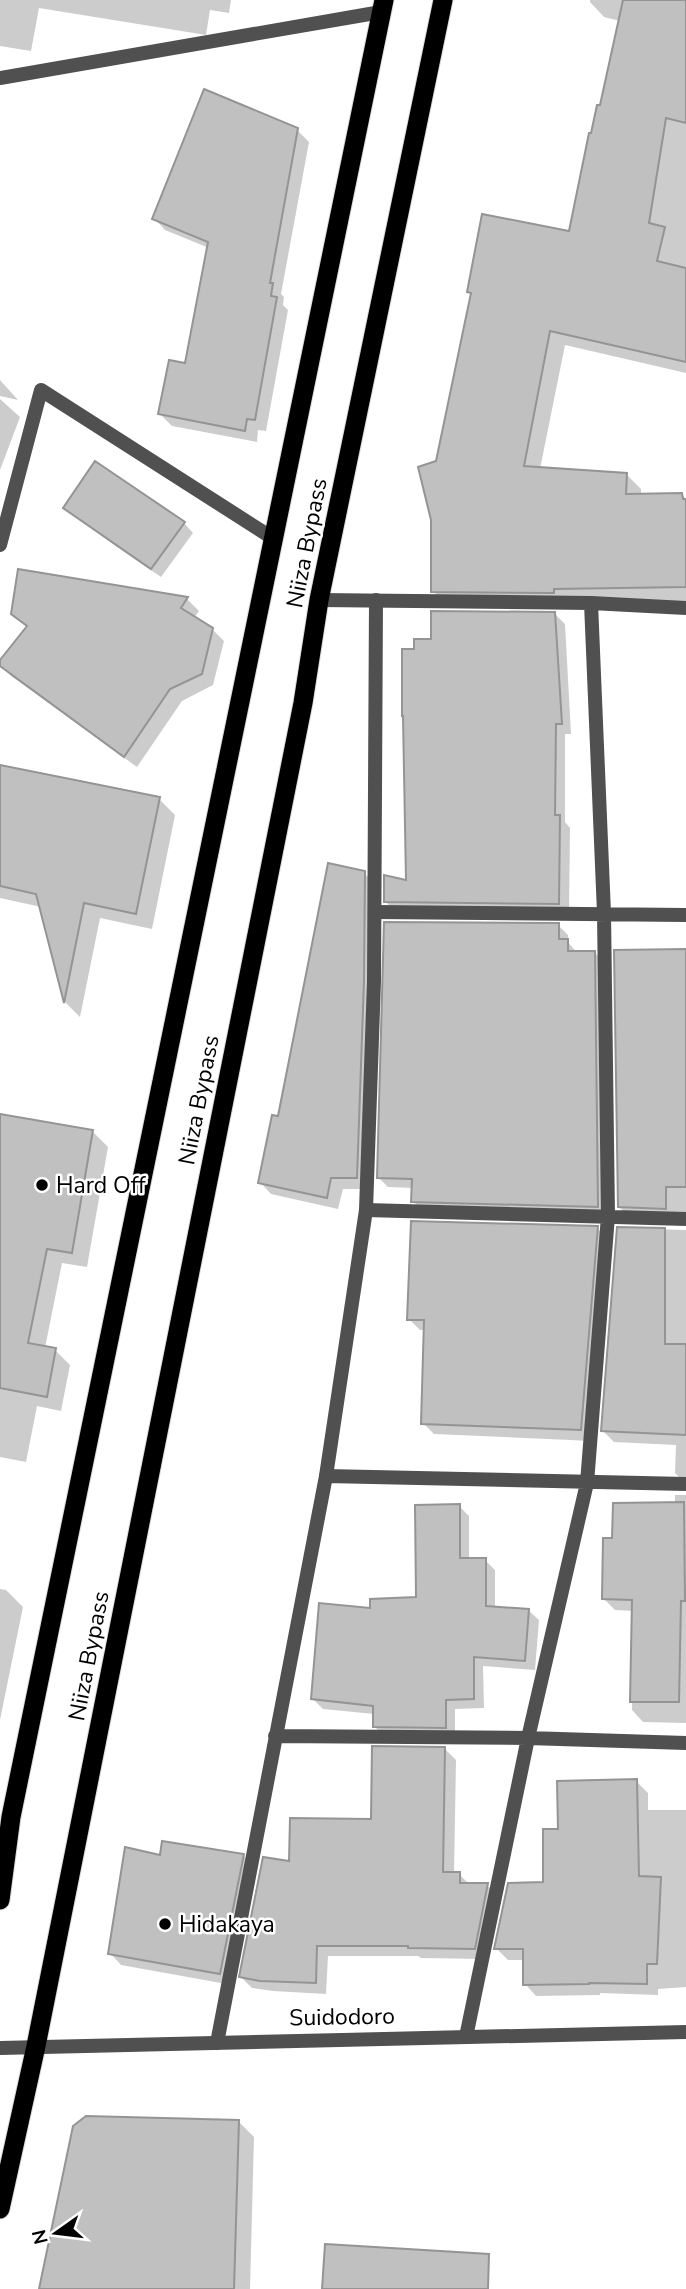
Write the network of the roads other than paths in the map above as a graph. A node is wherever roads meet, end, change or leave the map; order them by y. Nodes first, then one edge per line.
1 (443, 0) edge
2 (382, 6) edge
3 (0, 78) edge
4 (274, 539) junction
5 (0, 545) edge
6 (320, 600) junction
7 (376, 600) junction
8 (591, 603) junction
9 (686, 608) edge
10 (375, 912) junction
11 (604, 913) junction
12 (686, 915) edge
13 (366, 1210) junction
14 (608, 1216) junction
15 (686, 1219) edge
16 (326, 1476) junction
17 (587, 1483) junction
18 (686, 1484) edge
19 (275, 1735) junction
20 (528, 1738) junction
21 (686, 1743) edge
22 (0, 1900) edge
23 (686, 2032) edge
24 (466, 2037) junction
25 (217, 2043) junction
26 (36, 2046) junction
27 (0, 2048) edge
28 (0, 2209) edge

1 - 6 highway, Niiza Bypass
2 - 3 street
2 - 4 highway, Niiza Bypass
4 - 5 street
4 - 22 highway, Niiza Bypass
6 - 7 street
6 - 26 highway, Niiza Bypass
7 - 8 street
7 - 10 street
8 - 9 street
8 - 11 street
10 - 11 street
10 - 13 street
11 - 12 street
11 - 14 street
13 - 14 street
13 - 16 street
14 - 15 street
14 - 17 street
16 - 17 street
16 - 19 street
17 - 18 street
17 - 20 street
19 - 20 street
19 - 25 street
20 - 21 street
20 - 24 street
23 - 24 street, Suidodoro
24 - 25 street, Suidodoro
25 - 26 street, Suidodoro
26 - 27 street, Suidodoro
26 - 28 highway, Niiza Bypass

